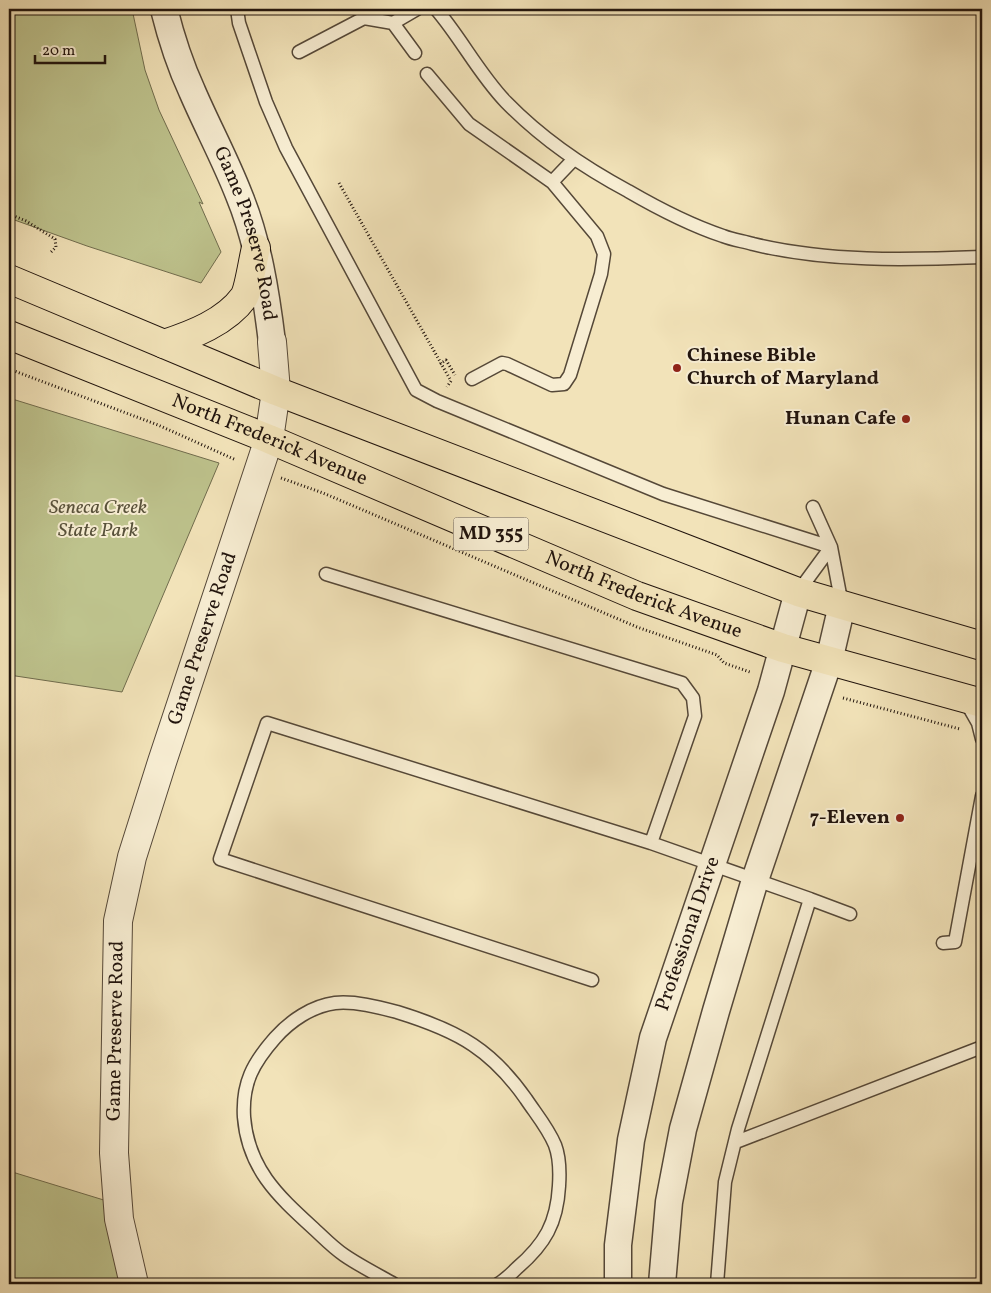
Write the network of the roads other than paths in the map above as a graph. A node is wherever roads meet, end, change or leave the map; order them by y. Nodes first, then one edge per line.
1 (164, 9) edge
2 (237, 9) edge
3 (417, 9) edge
4 (436, 9) edge
5 (393, 23) junction
6 (299, 52) dead end
7 (415, 53) dead end
8 (427, 74) dead end
9 (573, 160) junction
10 (552, 182) junction
11 (256, 248) junction
12 (982, 257) edge
13 (9, 279) edge
14 (9, 335) edge
15 (272, 342) joint
16 (164, 344) junction
17 (472, 379) dead end
18 (276, 391) junction
19 (269, 439) junction
20 (813, 507) dead end
21 (831, 547) junction
22 (326, 574) dead end
23 (798, 592) junction
24 (842, 606) junction
25 (982, 646) edge
26 (782, 648) junction
27 (828, 661) junction
28 (973, 701) edge
29 (982, 739) edge
30 (982, 796) edge
31 (651, 843) junction
32 (712, 866) junction
33 (755, 880) junction
34 (810, 899) junction
35 (850, 914) dead end
36 (943, 944) dead end
37 (592, 980) dead end
38 (982, 1047) edge
39 (736, 1142) junction
40 (134, 1284) edge
41 (394, 1284) edge
42 (498, 1284) edge
43 (618, 1284) edge
44 (662, 1284) edge
45 (717, 1284) edge

1 - 11 street, Game Preserve Road
2 - 21 lane
3 - 5 lane
4 - 9 lane
5 - 6 lane
5 - 7 lane
8 - 10 lane
9 - 10 lane
9 - 12 lane
10 - 17 lane
11 - 15 street, Game Preserve Road
11 - 16 main road
13 - 16 main road, MD 355
14 - 19 main road, North Frederick Avenue / MD 355
15 - 18 street, Game Preserve Road
16 - 18 main road, MD 355
18 - 19 street, Game Preserve Road
18 - 23 main road, MD 355
19 - 26 main road, North Frederick Avenue / MD 355
19 - 40 street, Game Preserve Road
20 - 21 lane
21 - 23 lane
21 - 24 lane
22 - 31 lane
23 - 24 main road, MD 355
23 - 26 street, Professional Drive
24 - 25 main road, MD 355
24 - 27 street
26 - 27 main road, North Frederick Avenue / MD 355
26 - 32 street, Professional Drive
27 - 28 main road, North Frederick Avenue / MD 355
27 - 33 street
28 - 29 lane
30 - 36 lane
31 - 32 lane
31 - 37 lane
32 - 33 lane
32 - 43 street, Professional Drive
33 - 34 lane
33 - 44 street
34 - 35 lane
34 - 39 lane
38 - 39 lane
39 - 45 lane
41 - 42 lane

